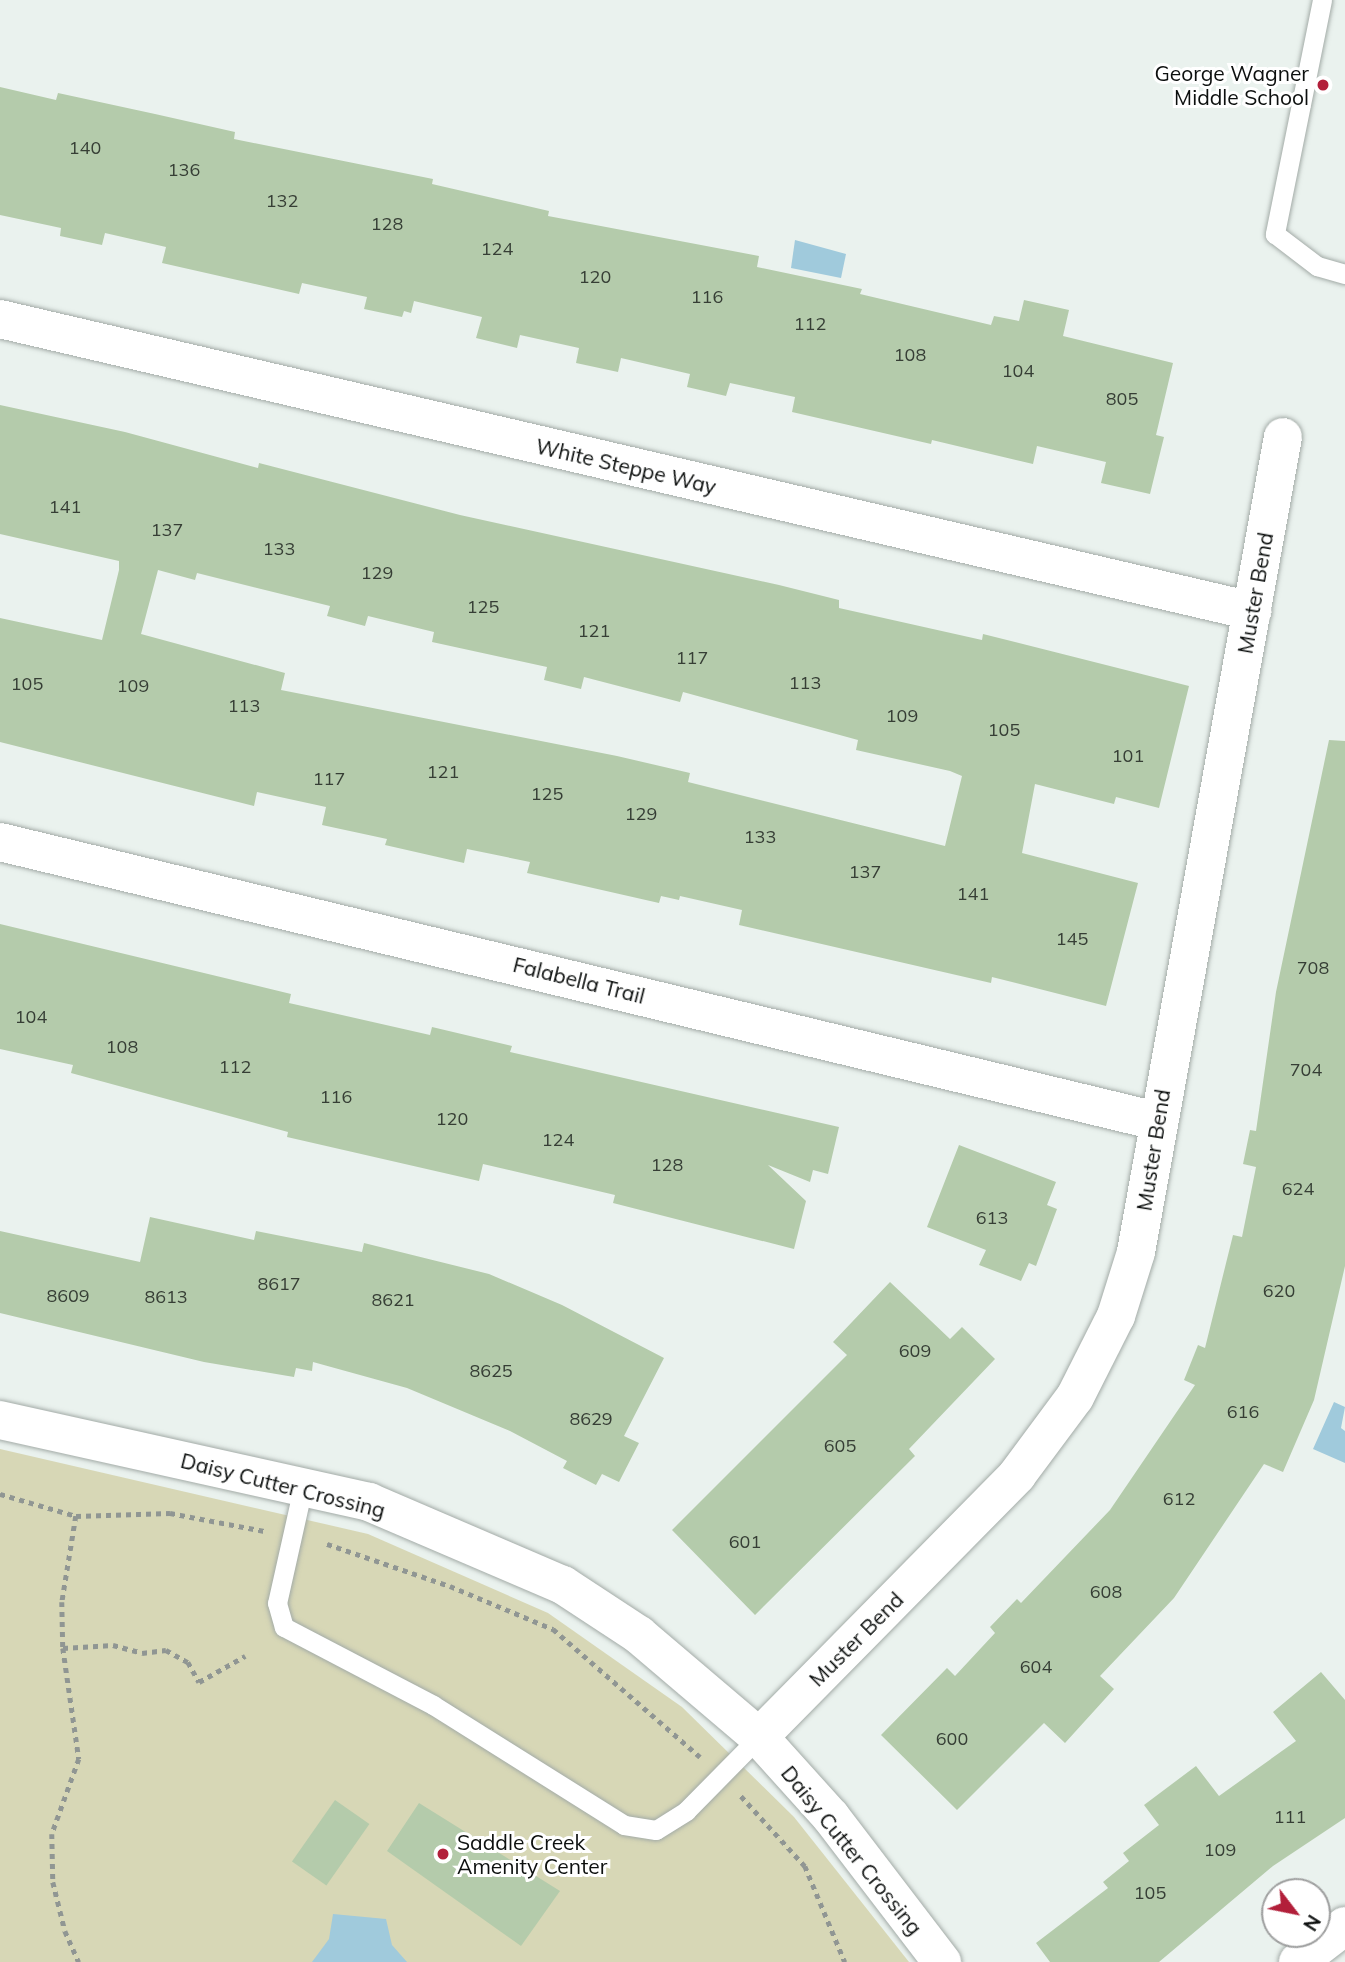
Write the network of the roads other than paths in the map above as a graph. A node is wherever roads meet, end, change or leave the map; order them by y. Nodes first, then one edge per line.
1 (1322, 0) edge
2 (1345, 274) edge
3 (0, 319) edge
4 (1283, 437) dead end
5 (1252, 611) junction
6 (0, 842) edge
7 (1157, 1121) junction
8 (0, 1420) edge
9 (303, 1487) junction
10 (759, 1737) junction
11 (1345, 1926) edge
12 (942, 1962) edge
13 (1298, 1962) edge

1 - 2 lane
3 - 5 street, White Steppe Way
4 - 5 street, Muster Bend
5 - 7 street, Muster Bend
6 - 7 street, Falabella Trail
7 - 10 street, Muster Bend
8 - 9 street, Daisy Cutter Crossing
9 - 10 street, Daisy Cutter Crossing
9 - 10 lane
10 - 12 street, Daisy Cutter Crossing
11 - 13 street

